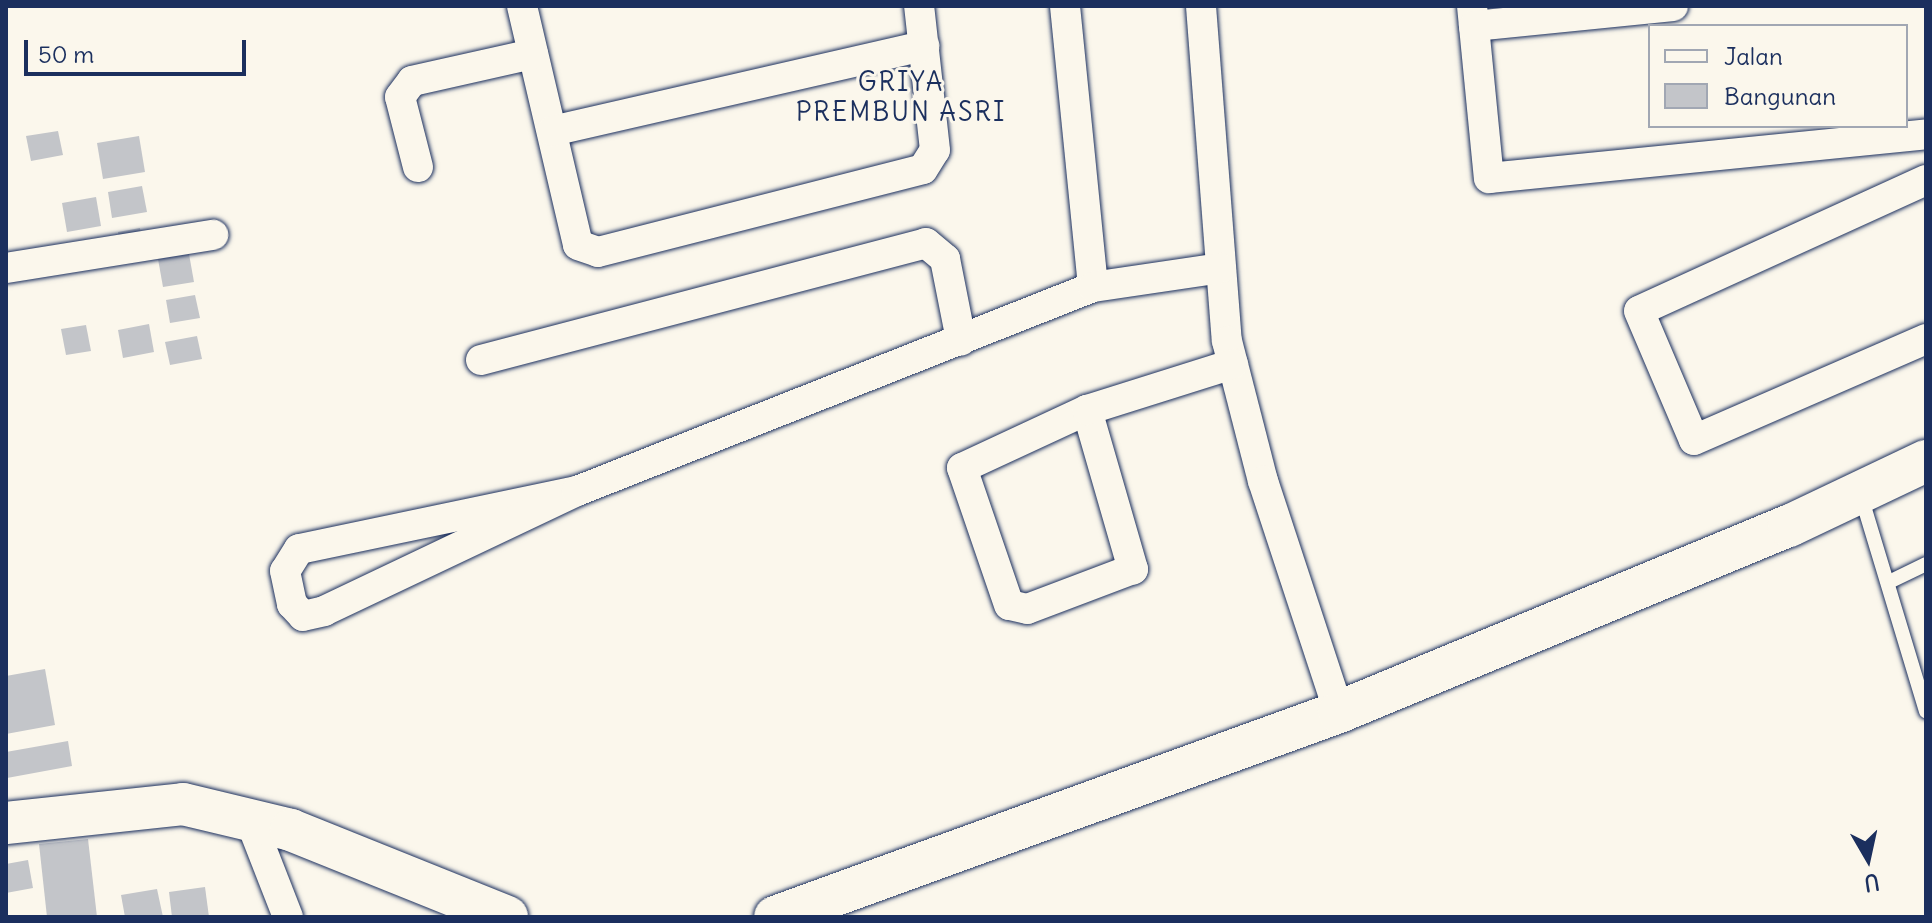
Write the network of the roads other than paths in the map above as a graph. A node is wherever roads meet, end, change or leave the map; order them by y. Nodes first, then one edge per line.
1 (522, 6) edge
2 (919, 6) edge
3 (1065, 6) edge
4 (1201, 6) edge
5 (1673, 6) edge
6 (1473, 16) edge
7 (924, 46) junction
8 (533, 54) junction
9 (552, 131) junction
10 (1926, 134) edge
11 (418, 167) dead end
12 (1926, 180) edge
13 (213, 235) dead end
14 (6, 268) edge
15 (1221, 268) junction
16 (1093, 287) junction
17 (1926, 339) edge
18 (961, 340) junction
19 (481, 360) dead end
20 (1233, 364) junction
21 (1087, 410) junction
22 (1926, 461) edge
23 (577, 491) junction
24 (1859, 492) junction
25 (1926, 564) edge
26 (1889, 582) junction
27 (1926, 711) edge
28 (1339, 712) junction
29 (249, 817) junction
30 (6, 823) edge
31 (288, 917) edge
32 (507, 917) edge
33 (775, 917) edge

1 - 8 street
2 - 7 street
3 - 16 street
4 - 15 street
5 - 6 street
6 - 10 street
7 - 9 street
7 - 9 street
8 - 9 street
8 - 11 street
12 - 17 street
13 - 14 street
15 - 16 street
15 - 20 street
16 - 18 street
18 - 19 street
18 - 23 street
20 - 21 street
20 - 28 street
21 - 21 street
22 - 24 street
23 - 23 street
24 - 26 lane
24 - 28 street
25 - 26 lane
26 - 27 lane
28 - 33 street
29 - 30 street
29 - 31 street
29 - 32 street

